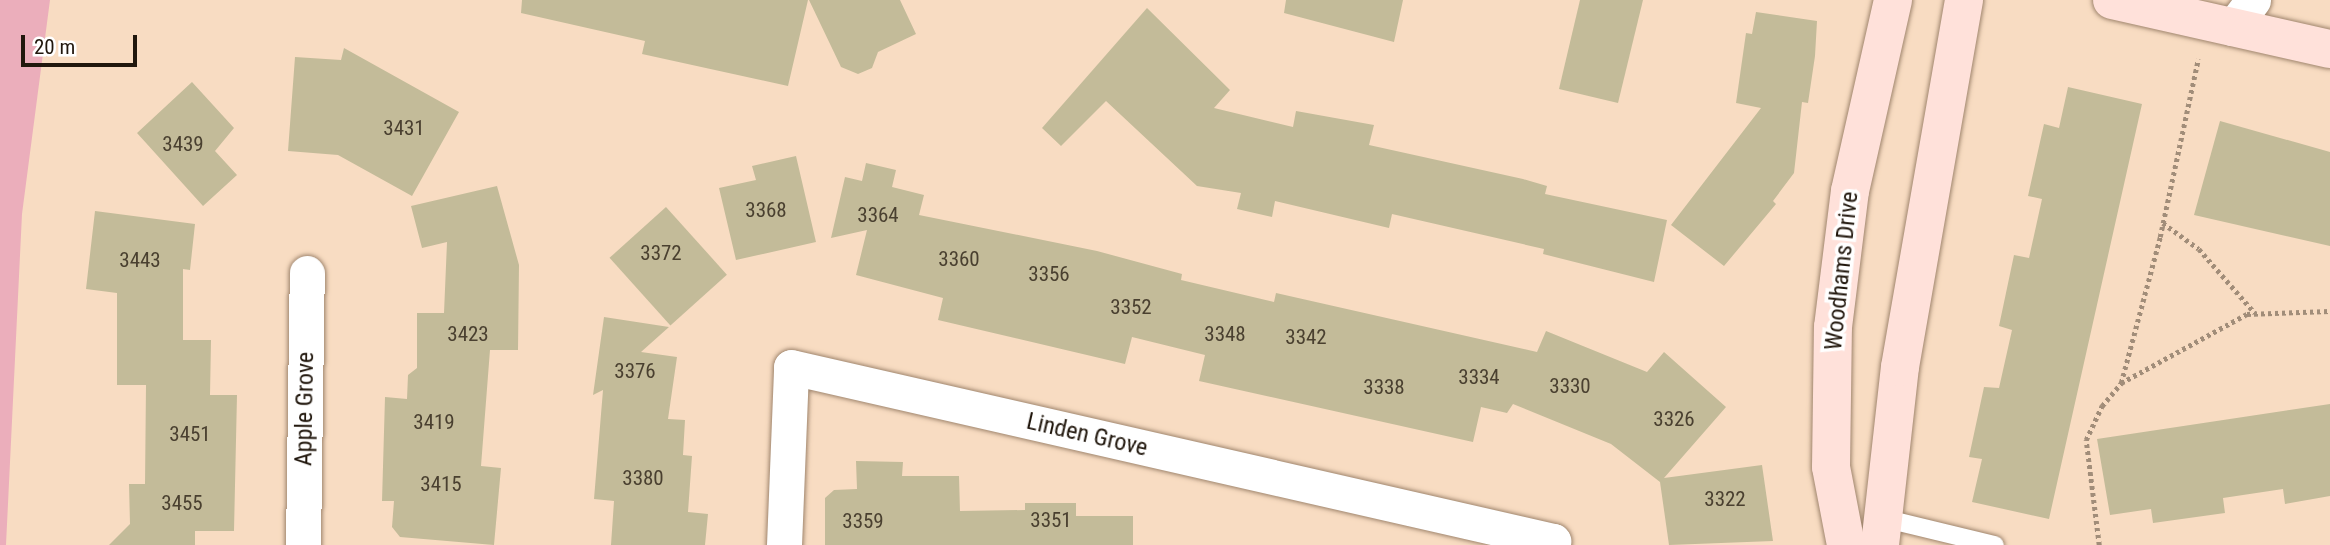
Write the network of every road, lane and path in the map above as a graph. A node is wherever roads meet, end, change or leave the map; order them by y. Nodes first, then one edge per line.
1 (1893, 0) edge
2 (1964, 0) edge
3 (2112, 0) edge
4 (2230, 17) edge
5 (2330, 50) edge
6 (2163, 223) junction
7 (307, 273) dead end
8 (2330, 312) edge
9 (2255, 313) junction
10 (2120, 383) junction
11 (1881, 531) edge
12 (303, 545) edge
13 (785, 545) edge
14 (1553, 545) edge
15 (1846, 545) edge
16 (1995, 545) edge
17 (2099, 545) edge

1 - 15 street, Woodhams Drive
2 - 11 street
3 - 4 street
4 - 5 street
4 - 6 path
6 - 9 path
6 - 10 path
7 - 12 street, Apple Grove
8 - 9 path
9 - 10 path
10 - 17 path
11 - 16 lane
13 - 14 street, Linden Grove

